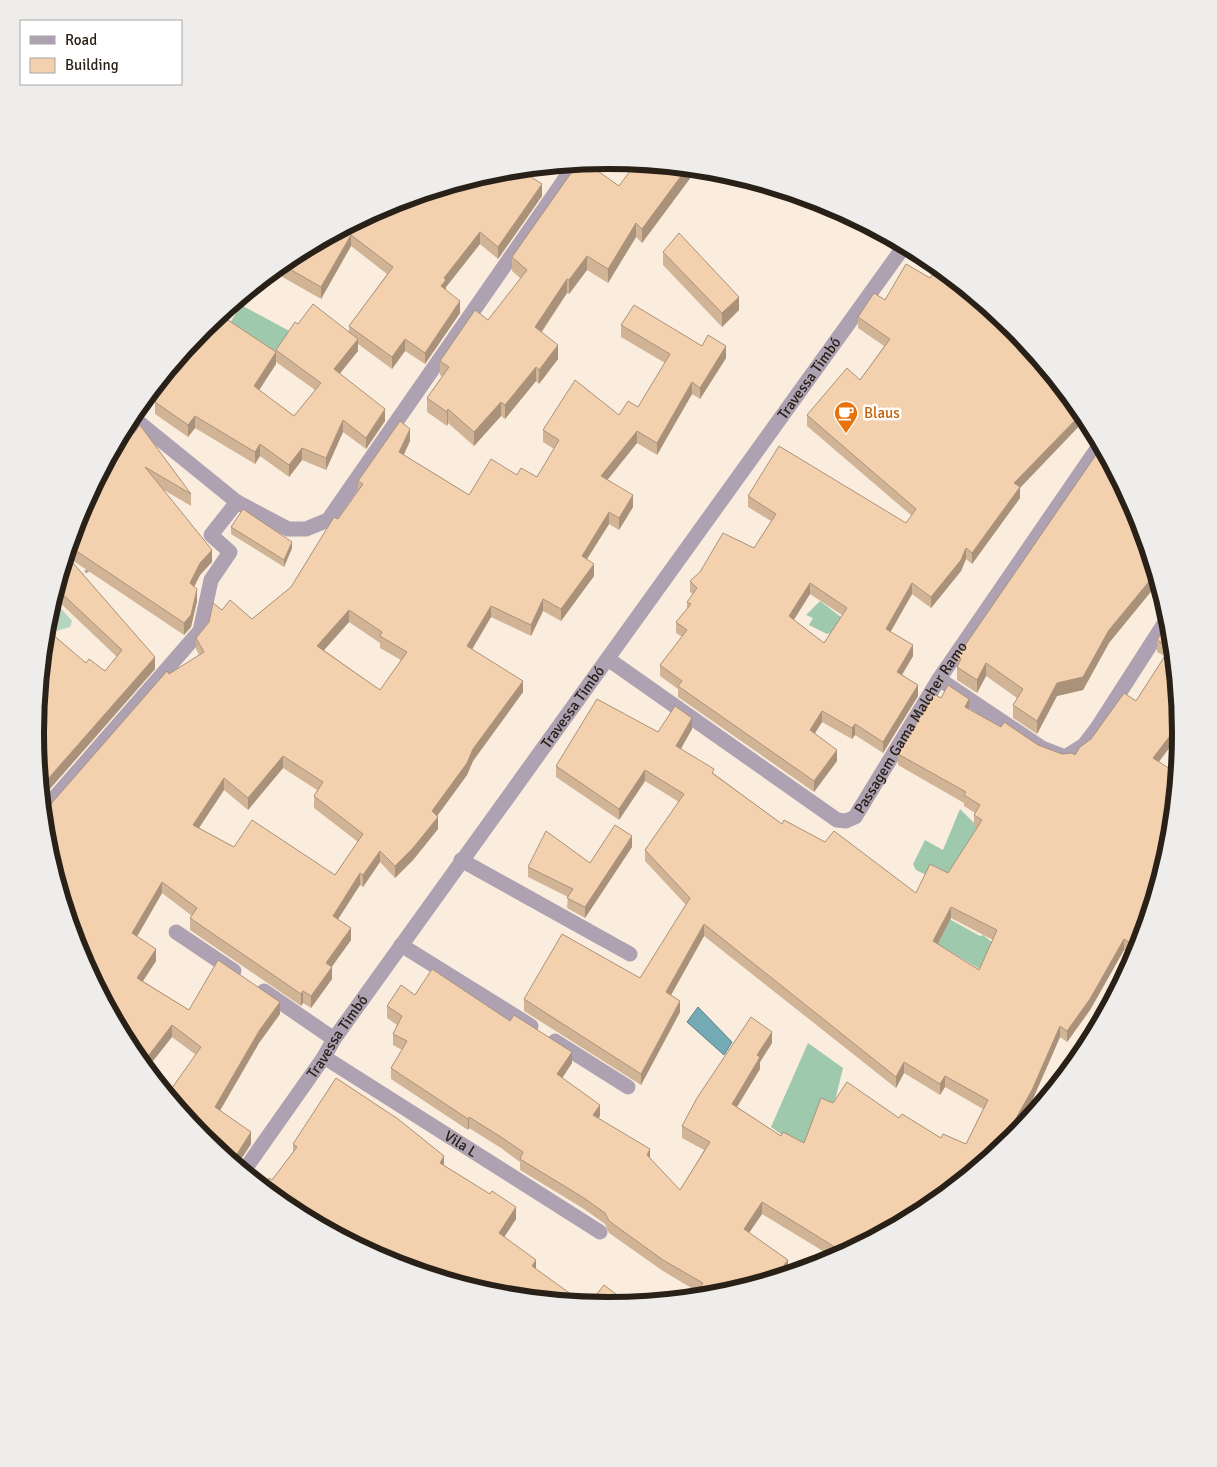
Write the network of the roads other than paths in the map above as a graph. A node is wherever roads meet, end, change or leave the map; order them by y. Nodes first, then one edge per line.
1 (571, 170) edge
2 (901, 250) edge
3 (138, 422) edge
4 (1097, 449) edge
5 (237, 502) junction
6 (1163, 626) edge
7 (608, 659) junction
8 (938, 679) junction
9 (49, 805) edge
10 (461, 860) junction
11 (176, 932) dead end
12 (401, 945) junction
13 (630, 954) dead end
14 (334, 1039) junction
15 (324, 1057) junction
16 (628, 1087) dead end
17 (247, 1167) edge
18 (600, 1232) dead end

1 - 5 street
2 - 7 street, Travessa Timbó
3 - 5 street
4 - 8 street, Passagem Gama Malcher Ramo
5 - 9 street
6 - 8 street
7 - 8 street, Passagem Gama Malcher Ramo
7 - 10 street, Travessa Timbó
10 - 12 street, Travessa Timbó
10 - 13 street
11 - 14 street
12 - 14 street, Travessa Timbó
12 - 16 street
14 - 15 street, Travessa Timbó
15 - 17 street, Travessa Timbó
15 - 18 street, Vila L

